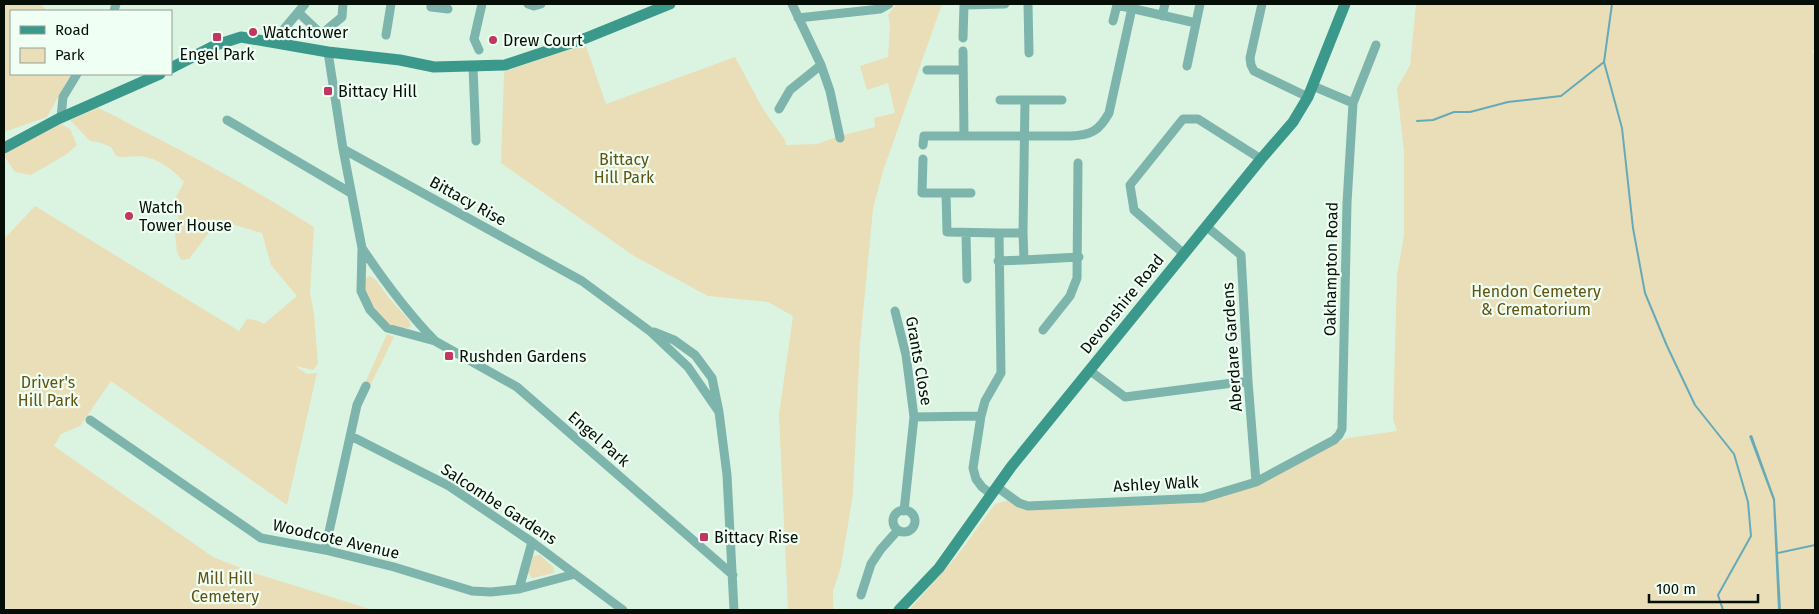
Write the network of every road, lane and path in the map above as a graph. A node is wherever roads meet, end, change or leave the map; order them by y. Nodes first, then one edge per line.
1 (304, 4) edge
2 (343, 4) edge
3 (391, 4) edge
4 (431, 4) edge
5 (482, 4) edge
6 (528, 4) edge
7 (542, 4) edge
8 (670, 4) edge
9 (792, 4) edge
10 (889, 4) edge
11 (1005, 4) edge
12 (1028, 4) edge
13 (1165, 4) edge
14 (1200, 4) edge
15 (1262, 4) edge
16 (1345, 4) edge
17 (1132, 8) junction
18 (448, 9) dead end
19 (298, 12) junction
20 (1162, 16) junction
21 (798, 18) junction
22 (1113, 21) dead end
23 (1196, 23) junction
24 (386, 34) dead end
25 (963, 38) dead end
26 (279, 43) junction
27 (1376, 45) dead end
28 (480, 50) dead end
29 (963, 51) dead end
30 (328, 52) junction
31 (1029, 53) dead end
32 (821, 65) junction
33 (1187, 66) dead end
34 (172, 67) edge
35 (473, 67) junction
36 (927, 70) dead end
37 (963, 70) junction
38 (76, 75) edge
39 (158, 75) edge
40 (1313, 86) junction
41 (1308, 97) junction
42 (1000, 100) dead end
43 (1025, 100) junction
44 (1062, 100) dead end
45 (1353, 103) junction
46 (779, 109) dead end
47 (61, 118) junction
48 (227, 120) dead end
49 (964, 136) junction
50 (1024, 136) junction
51 (840, 138) dead end
52 (476, 141) dead end
53 (923, 145) dead end
54 (4, 148) edge
55 (343, 149) junction
56 (923, 159) dead end
57 (1261, 159) junction
58 (1078, 163) dead end
59 (351, 193) junction
60 (946, 193) junction
61 (971, 193) dead end
62 (1207, 227) junction
63 (966, 233) junction
64 (999, 233) junction
65 (1023, 233) junction
66 (362, 248) junction
67 (1184, 254) junction
68 (1079, 257) junction
69 (1024, 260) junction
70 (998, 261) junction
71 (967, 279) dead end
72 (895, 311) dead end
73 (1043, 330) dead end
74 (652, 332) junction
75 (435, 341) junction
76 (1090, 370) junction
77 (1248, 381) junction
78 (366, 386) dead end
79 (719, 412) junction
80 (981, 416) junction
81 (914, 417) junction
82 (90, 420) dead end
83 (1339, 435) joint
84 (350, 436) junction
85 (1256, 482) junction
86 (994, 490) junction
87 (904, 510) junction
88 (898, 530) junction
89 (532, 542) junction
90 (325, 550) junction
91 (574, 574) junction
92 (733, 575) junction
93 (518, 589) junction
94 (861, 594) dead end
95 (623, 610) edge
96 (733, 610) edge
97 (899, 610) edge

1 - 19 street
2 - 19 street
3 - 24 street
4 - 18 street
5 - 28 street
6 - 7 street
8 - 35 street
9 - 21 street
10 - 21 street
11 - 25 street
12 - 31 street
13 - 20 street
14 - 23 street
15 - 41 street
16 - 40 street, Devonshire Road
17 - 20 street
17 - 22 street
17 - 50 street
19 - 26 street
20 - 23 street
21 - 32 street
23 - 33 street
26 - 30 street
26 - 34 street
27 - 45 street, Oakhampton Road
29 - 37 street
30 - 35 street
30 - 55 street, Engel Park
32 - 46 street
32 - 51 street
35 - 52 street
36 - 37 street
37 - 49 street
38 - 47 street
39 - 47 street
40 - 41 street, Devonshire Road
40 - 45 street
41 - 57 street, Devonshire Road
42 - 43 street
43 - 44 street
43 - 50 street
45 - 83 street, Oakhampton Road
47 - 54 street
48 - 59 street
49 - 50 street
49 - 53 street
50 - 65 street
55 - 59 street, Engel Park
55 - 74 street, Bittacy Rise
56 - 60 street
57 - 62 street, Devonshire Road
57 - 67 street
58 - 68 street
59 - 66 street, Engel Park
60 - 61 street
60 - 63 street
62 - 67 street, Devonshire Road
62 - 77 street, Aberdare Gardens
63 - 64 street
63 - 71 street
64 - 65 street
64 - 70 street, Ashley Walk
65 - 69 street
66 - 75 street, Engel Park
66 - 75 street, Engel Park
67 - 76 street, Devonshire Road
68 - 69 street
68 - 73 street
69 - 70 street
70 - 80 street, Ashley Walk
72 - 81 street, Grants Close
74 - 79 street, Bittacy Rise
74 - 79 street, Bittacy Rise
75 - 92 street, Engel Park
76 - 77 street
76 - 86 street, Devonshire Road
77 - 85 street, Aberdare Gardens
78 - 84 street
79 - 92 street, Bittacy Rise
80 - 81 street, Grants Close
80 - 86 street, Ashley Walk
81 - 87 street, Grants Close
82 - 90 street, Woodcote Avenue
83 - 85 street, Ashley Walk
84 - 89 street, Salcombe Gardens
84 - 90 street
85 - 86 street, Ashley Walk
86 - 97 street, Devonshire Road
87 - 88 street
87 - 88 street
88 - 94 street
89 - 91 street, Salcombe Gardens
89 - 93 street
90 - 93 street, Woodcote Avenue
91 - 93 street, Woodcote Avenue
91 - 95 street, Salcombe Gardens
92 - 96 street, Bittacy Rise

